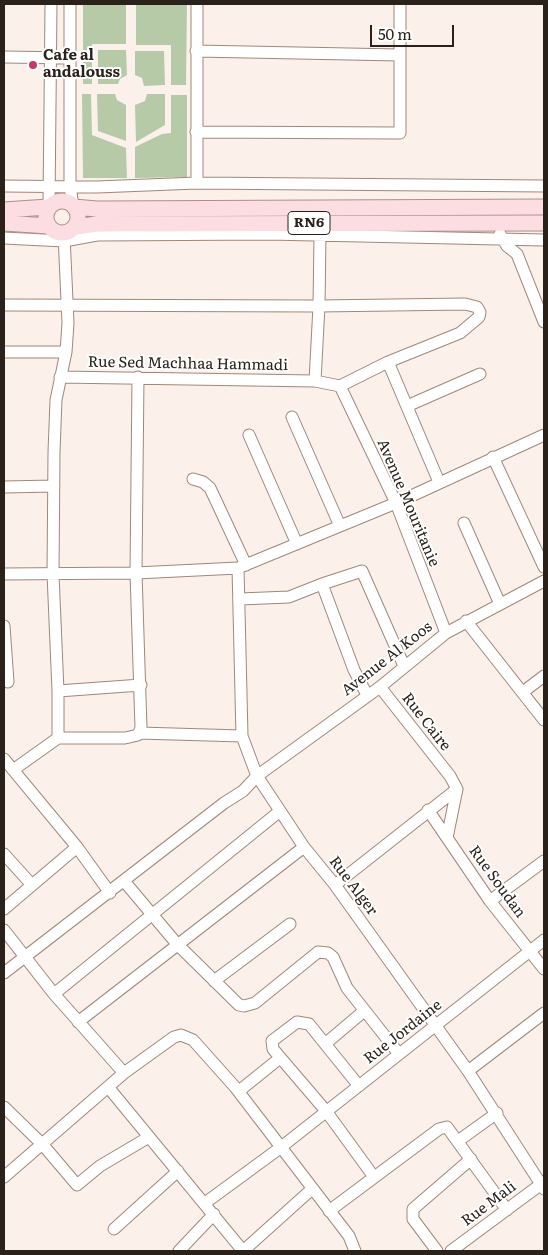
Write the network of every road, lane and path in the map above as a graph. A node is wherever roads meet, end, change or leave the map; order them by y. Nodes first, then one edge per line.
1 (51, 4) edge
2 (70, 4) edge
3 (197, 4) edge
4 (400, 4) edge
5 (196, 52) junction
6 (399, 55) junction
7 (4, 56) edge
8 (50, 57) junction
9 (70, 58) junction
10 (196, 132) junction
11 (197, 183) junction
12 (4, 186) edge
13 (51, 186) junction
14 (70, 186) junction
15 (500, 186) junction
16 (528, 186) junction
17 (544, 186) edge
18 (74, 206) junction
19 (500, 206) junction
20 (528, 206) junction
21 (49, 207) junction
22 (544, 207) edge
23 (4, 210) edge
24 (4, 223) edge
25 (520, 223) junction
26 (544, 223) edge
27 (48, 226) junction
28 (499, 231) junction
29 (67, 234) junction
30 (320, 234) junction
31 (4, 238) edge
32 (522, 239) junction
33 (544, 240) edge
34 (517, 254) junction
35 (4, 305) edge
36 (319, 306) junction
37 (69, 307) junction
38 (544, 322) edge
39 (4, 352) edge
40 (66, 352) junction
41 (388, 362) junction
42 (480, 374) dead end
43 (60, 377) junction
44 (138, 378) junction
45 (315, 381) junction
46 (340, 386) junction
47 (407, 406) junction
48 (292, 417) dead end
49 (249, 435) dead end
50 (544, 435) edge
51 (493, 457) junction
52 (193, 479) dead end
53 (439, 482) junction
54 (54, 486) junction
55 (4, 487) edge
56 (396, 503) junction
57 (464, 523) dead end
58 (340, 526) junction
59 (297, 544) junction
60 (242, 567) junction
61 (544, 567) edge
62 (136, 573) junction
63 (4, 574) edge
64 (53, 574) junction
65 (544, 581) edge
66 (322, 584) junction
67 (240, 598) junction
68 (500, 604) junction
69 (466, 621) junction
70 (4, 626) edge
71 (446, 633) junction
72 (404, 666) junction
73 (544, 676) edge
74 (8, 682) dead end
75 (141, 685) junction
76 (380, 687) junction
77 (58, 691) junction
78 (523, 692) junction
79 (367, 695) junction
80 (544, 720) edge
81 (139, 733) junction
82 (242, 736) junction
83 (58, 738) junction
84 (4, 759) edge
85 (13, 770) junction
86 (257, 776) junction
87 (457, 789) junction
88 (428, 810) junction
89 (280, 811) junction
90 (447, 838) junction
91 (77, 847) junction
92 (304, 847) junction
93 (4, 854) edge
94 (544, 861) edge
95 (124, 882) junction
96 (335, 884) junction
97 (32, 885) junction
98 (110, 893) junction
99 (490, 901) junction
100 (4, 908) edge
101 (153, 914) junction
102 (290, 924) dead end
103 (4, 930) edge
104 (544, 940) edge
105 (177, 944) junction
106 (530, 952) junction
107 (24, 957) junction
108 (544, 969) edge
109 (4, 972) edge
110 (214, 981) junction
111 (54, 994) junction
112 (364, 1011) junction
113 (544, 1013) edge
114 (78, 1022) junction
115 (435, 1026) junction
116 (325, 1044) junction
117 (399, 1054) junction
118 (280, 1058) junction
119 (468, 1071) junction
120 (124, 1074) junction
121 (358, 1086) junction
122 (108, 1087) junction
123 (239, 1092) junction
124 (4, 1106) edge
125 (326, 1111) junction
126 (497, 1113) junction
127 (149, 1138) junction
128 (458, 1141) junction
129 (42, 1145) junction
130 (280, 1148) junction
131 (471, 1159) junction
132 (178, 1171) junction
133 (4, 1177) edge
134 (374, 1177) junction
135 (543, 1185) edge
136 (312, 1189) junction
137 (205, 1203) junction
138 (507, 1210) junction
139 (329, 1211) junction
140 (214, 1214) junction
141 (114, 1229) dead end
142 (179, 1251) edge
143 (243, 1251) edge
144 (355, 1251) edge
145 (437, 1251) edge
146 (451, 1251) edge

1 - 8 street
2 - 9 street
3 - 5 street
4 - 6 street
5 - 6 street
5 - 10 street
6 - 10 street
7 - 8 street
8 - 9 street
8 - 13 street
9 - 14 street
10 - 11 street
11 - 14 street
11 - 15 street
12 - 13 street
13 - 14 street
13 - 21 street
14 - 18 street
15 - 16 street
15 - 19 street
16 - 17 street
16 - 20 street
18 - 19 main road, RN6
18 - 21 main road, RN6
18 - 29 main road
19 - 20 main road, RN6
20 - 22 main road, RN6
21 - 23 main road, RN6
21 - 27 main road
24 - 27 main road
25 - 26 main road, RN6
25 - 28 main road, RN6
25 - 32 street
27 - 29 main road
28 - 29 main road, RN6
28 - 30 street
28 - 32 street
28 - 34 street
29 - 30 street
29 - 31 street
29 - 37 street
30 - 36 street
32 - 33 street
32 - 34 street
34 - 38 street
35 - 37 street
36 - 37 street
36 - 41 street
36 - 45 street
37 - 40 street
39 - 40 street
40 - 43 street
41 - 46 street
41 - 47 street
42 - 47 street
43 - 44 street, Rue Sed Machhaa Hammadi
43 - 54 street
44 - 45 street, Rue Sed Machhaa Hammadi
44 - 62 street
45 - 46 street, Rue Sed Machhaa Hammadi
46 - 56 street, Avenue Mouritanie
47 - 53 street
48 - 58 street
49 - 59 street
50 - 51 street
51 - 53 street
51 - 61 street
52 - 60 street
53 - 56 street
54 - 55 street
54 - 64 street
56 - 58 street
56 - 71 street, Avenue Mouritanie
57 - 68 street
58 - 59 street
59 - 60 street
60 - 62 street
60 - 67 street, Rue Alger
62 - 64 street
62 - 75 street
63 - 64 street
64 - 77 street
65 - 68 street, Avenue Al Koos
66 - 67 street
66 - 72 street
66 - 79 street
67 - 82 street, Rue Alger
68 - 69 street, Avenue Al Koos
69 - 71 street, Avenue Al Koos
69 - 78 street
70 - 74 street
71 - 72 street, Avenue Al Koos
72 - 76 street, Avenue Al Koos
73 - 78 street
75 - 77 street
75 - 81 street
76 - 79 street, Avenue Al Koos
76 - 87 street, Rue Caire
77 - 83 street
78 - 80 street
79 - 86 street, Avenue Al Koos
81 - 82 street
81 - 83 street
82 - 86 street, Rue Alger
83 - 85 street
84 - 85 street
85 - 91 street
86 - 89 street, Rue Alger
86 - 95 street, Avenue Al Koos
87 - 88 street
87 - 90 street
88 - 90 street, Rue Soudan
88 - 96 street
89 - 92 street, Rue Alger
89 - 101 street
90 - 99 street, Rue Soudan
91 - 97 street
91 - 98 street
92 - 96 street, Rue Alger
92 - 105 street
93 - 97 street
94 - 99 street
95 - 98 street, Avenue Al Koos
95 - 101 street
96 - 115 street, Rue Alger
97 - 100 street
98 - 107 street, Avenue Al Koos
99 - 106 street, Rue Soudan
101 - 105 street
101 - 111 street
102 - 110 street
103 - 107 street
104 - 106 street, Rue Jordaine
105 - 110 street
105 - 114 street
106 - 108 street, Rue Soudan
106 - 115 street, Rue Jordaine
107 - 109 street, Avenue Al Koos
107 - 111 street
110 - 112 street
111 - 114 street
112 - 116 street
112 - 117 street
113 - 119 street
114 - 120 street
115 - 117 street, Rue Jordaine
115 - 119 street, Rue Alger
116 - 118 street
116 - 121 street
117 - 121 street, Rue Jordaine
118 - 123 street
118 - 125 street
119 - 126 street, Rue Alger
120 - 122 street
120 - 123 street
121 - 125 street, Rue Jordaine
122 - 127 street
122 - 129 street
123 - 130 street
124 - 129 street
125 - 130 street, Rue Jordaine
125 - 134 street
126 - 128 street
126 - 135 street, Rue Alger
127 - 129 street
127 - 132 street
128 - 131 street
128 - 134 street
129 - 133 street
130 - 136 street
130 - 137 street, Rue Jordaine
131 - 138 street
131 - 145 street
132 - 137 street
132 - 141 street
134 - 139 street
135 - 138 street, Rue Mali
136 - 139 street
136 - 143 street
137 - 140 street
138 - 146 street, Rue Mali
139 - 144 street
140 - 142 street
140 - 143 street

